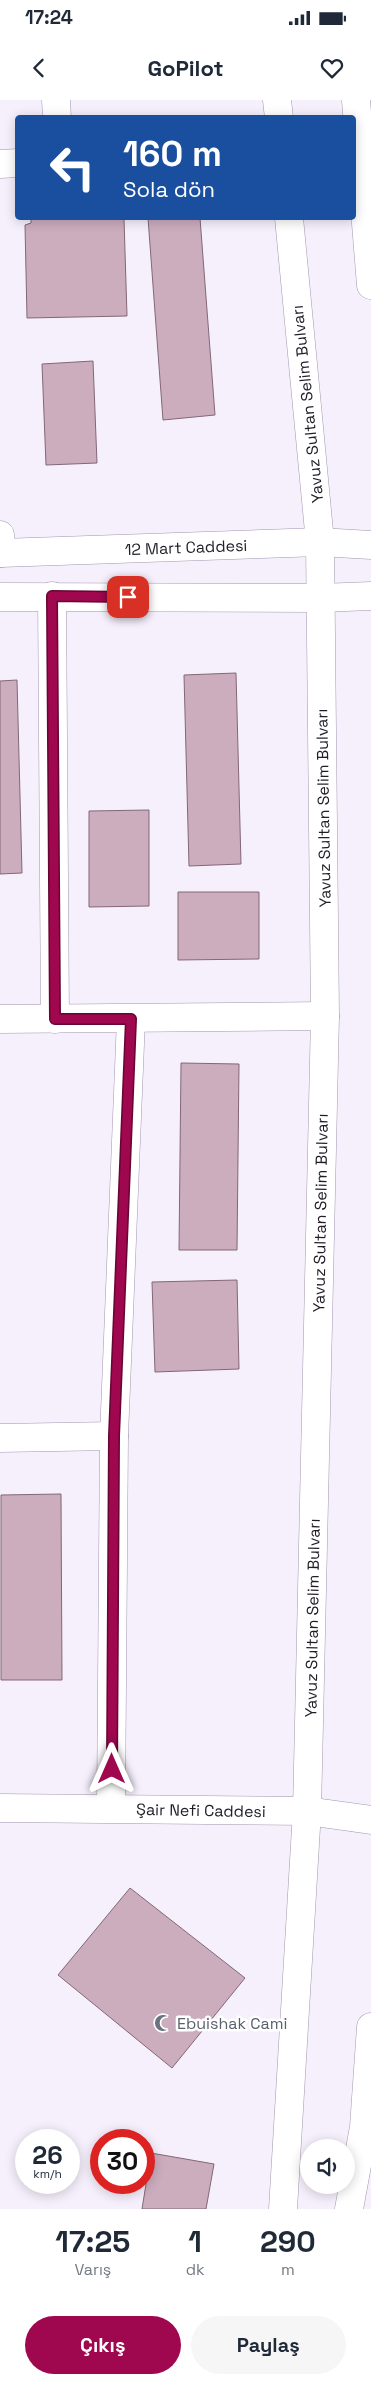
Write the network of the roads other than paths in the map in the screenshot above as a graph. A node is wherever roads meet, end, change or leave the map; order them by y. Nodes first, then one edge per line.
1 (56, 100) edge
2 (277, 100) edge
3 (356, 100) edge
4 (57, 115) edge
5 (279, 115) edge
6 (365, 147) edge
7 (15, 163) edge
8 (0, 164) edge
9 (288, 220) edge
10 (371, 285) edge
11 (320, 542) junction
12 (371, 545) edge
13 (0, 547) edge
14 (52, 596) junction
15 (371, 596) edge
16 (0, 597) edge
17 (320, 598) junction
18 (325, 1016) junction
19 (0, 1019) edge
20 (55, 1019) junction
21 (131, 1019) junction
22 (114, 1436) junction
23 (0, 1438) edge
24 (0, 1808) edge
25 (111, 1808) junction
26 (307, 1811) junction
27 (371, 1820) edge
28 (371, 2027) edge
29 (368, 2127) edge
30 (283, 2209) edge
31 (349, 2209) edge

1 - 4 street
2 - 5 street
3 - 6 street
6 - 10 street
7 - 8 street
9 - 11 street, Yavuz Sultan Selim Bulvarı
11 - 12 street, 12 Mart Caddesi
11 - 13 street, 12 Mart Caddesi
11 - 17 street, Yavuz Sultan Selim Bulvarı
14 - 16 street
14 - 17 street
14 - 20 street
15 - 17 street
17 - 18 street, Yavuz Sultan Selim Bulvarı
18 - 21 street
18 - 26 street, Yavuz Sultan Selim Bulvarı
19 - 20 street
20 - 21 street
21 - 22 street
22 - 23 street
22 - 25 street
24 - 25 street, Şair Nefi Caddesi
25 - 26 street, Şair Nefi Caddesi
26 - 27 street, Şair Nefi Caddesi
26 - 30 street, Yavuz Sultan Selim Bulvarı
28 - 29 street
29 - 31 street

